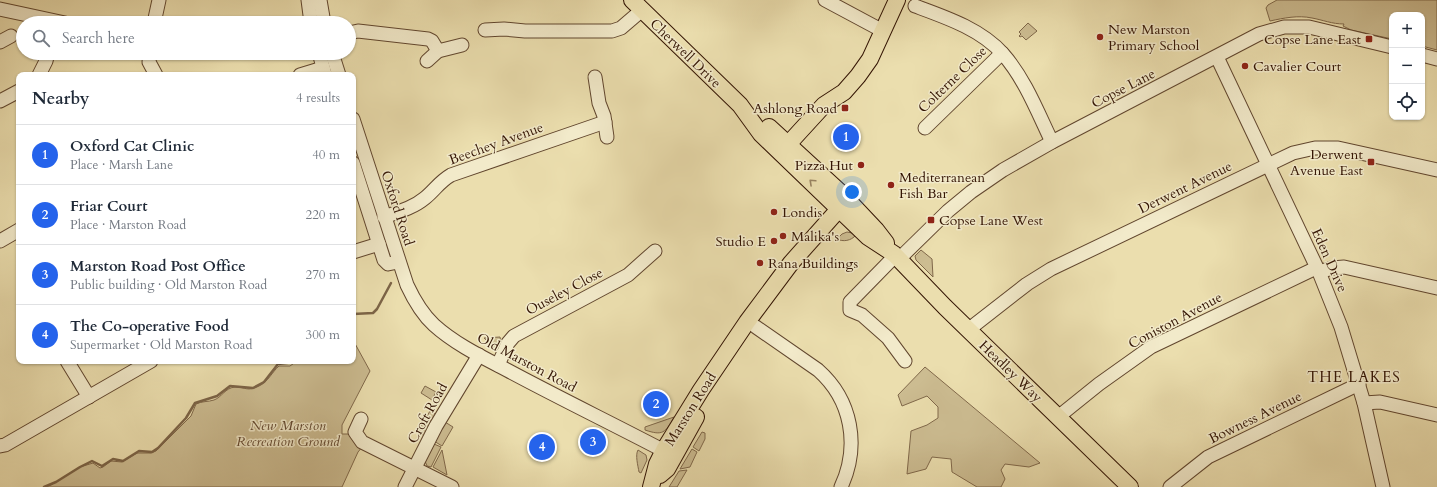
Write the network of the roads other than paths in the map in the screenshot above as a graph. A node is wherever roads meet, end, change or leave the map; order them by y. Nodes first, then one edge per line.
1 (159, 0) edge
2 (308, 0) edge
3 (320, 0) edge
4 (825, 0) edge
5 (897, 0) edge
6 (637, 5) edge
7 (915, 6) dead end
8 (0, 9) edge
9 (31, 16) edge
10 (156, 16) edge
11 (310, 16) edge
12 (323, 16) edge
13 (485, 30) dead end
14 (356, 31) edge
15 (883, 31) junction
16 (462, 45) dead end
17 (1389, 46) edge
18 (438, 51) junction
19 (1002, 53) junction
20 (1425, 56) edge
21 (1217, 57) junction
22 (1437, 59) edge
23 (46, 60) edge
24 (149, 60) edge
25 (321, 60) edge
26 (334, 60) edge
27 (427, 61) dead end
28 (324, 71) edge
29 (40, 72) edge
30 (155, 72) edge
31 (338, 72) edge
32 (595, 77) dead end
33 (16, 93) edge
34 (0, 101) edge
35 (740, 106) junction
36 (605, 122) junction
37 (356, 128) edge
38 (925, 128) dead end
39 (607, 137) dead end
40 (1052, 142) junction
41 (788, 152) junction
42 (1268, 164) junction
43 (1437, 170) edge
44 (356, 173) edge
45 (847, 206) junction
46 (384, 217) junction
47 (16, 232) edge
48 (0, 241) edge
49 (378, 244) junction
50 (356, 251) edge
51 (655, 251) dead end
52 (896, 256) junction
53 (398, 262) junction
54 (1318, 270) junction
55 (788, 276) junction
56 (1437, 288) edge
57 (756, 327) junction
58 (968, 330) junction
59 (739, 342) junction
60 (478, 356) junction
61 (905, 361) dead end
62 (69, 364) edge
63 (146, 364) edge
64 (498, 365) junction
65 (1359, 384) junction
66 (89, 397) junction
67 (1364, 403) junction
68 (1437, 415) edge
69 (1058, 417) junction
70 (361, 419) dead end
71 (0, 446) edge
72 (669, 453) junction
73 (415, 468) junction
74 (652, 485) edge
75 (405, 487) edge
76 (452, 487) edge
77 (840, 487) edge
78 (1130, 487) edge
79 (1170, 487) edge
80 (1383, 487) edge

1 - 10 street
2 - 11 street
3 - 12 street
4 - 15 street
5 - 15 main road
6 - 13 street
6 - 35 main road, Cherwell Drive
7 - 19 street
8 - 9 street
14 - 18 street
15 - 41 main road
16 - 18 street
17 - 21 street, Copse Lane
18 - 27 street
19 - 38 street, Colterne Close
19 - 40 street
20 - 22 street
21 - 40 street, Copse Lane
21 - 42 street, Eden Drive
23 - 29 street
24 - 30 street
25 - 28 street
26 - 31 street
32 - 36 street
33 - 34 street
35 - 41 main road, Cherwell Drive
35 - 41 main road, Cherwell Drive
36 - 39 street
36 - 46 street, Beechey Avenue
37 - 46 street, Oxford Road
40 - 52 street, Copse Lane
41 - 45 main road, Cherwell Drive
42 - 43 street, Derwent Avenue
42 - 54 street, Eden Drive
42 - 58 street, Derwent Avenue
44 - 49 street, Oxford Road
45 - 52 main road, Headley Way
45 - 55 main road, Marston Road
46 - 53 street, Oxford Road
47 - 48 street
49 - 50 street
49 - 53 street, Oxford Road
51 - 64 street, Ouseley Close
52 - 58 main road, Headley Way
52 - 61 street, Copse Lane
53 - 60 street, Old Marston Road
54 - 56 street, Coniston Avenue
54 - 65 street, Eden Drive
54 - 69 street, Coniston Avenue
55 - 57 main road, Marston Road
55 - 59 main road, Marston Road
57 - 59 main road, Marston Road
57 - 77 street
58 - 69 main road, Headley Way
59 - 72 main road, Marston Road
60 - 64 street, Old Marston Road
60 - 73 street, Croft Road
62 - 66 street
63 - 66 street
64 - 72 street, Old Marston Road
65 - 67 street, Eden Drive
65 - 79 street, Bowness Avenue
66 - 71 street
67 - 68 street
67 - 80 street, Eden Drive
69 - 78 main road, Headley Way
70 - 73 street
72 - 74 main road, Marston Road
73 - 75 street, Croft Road
73 - 76 street

